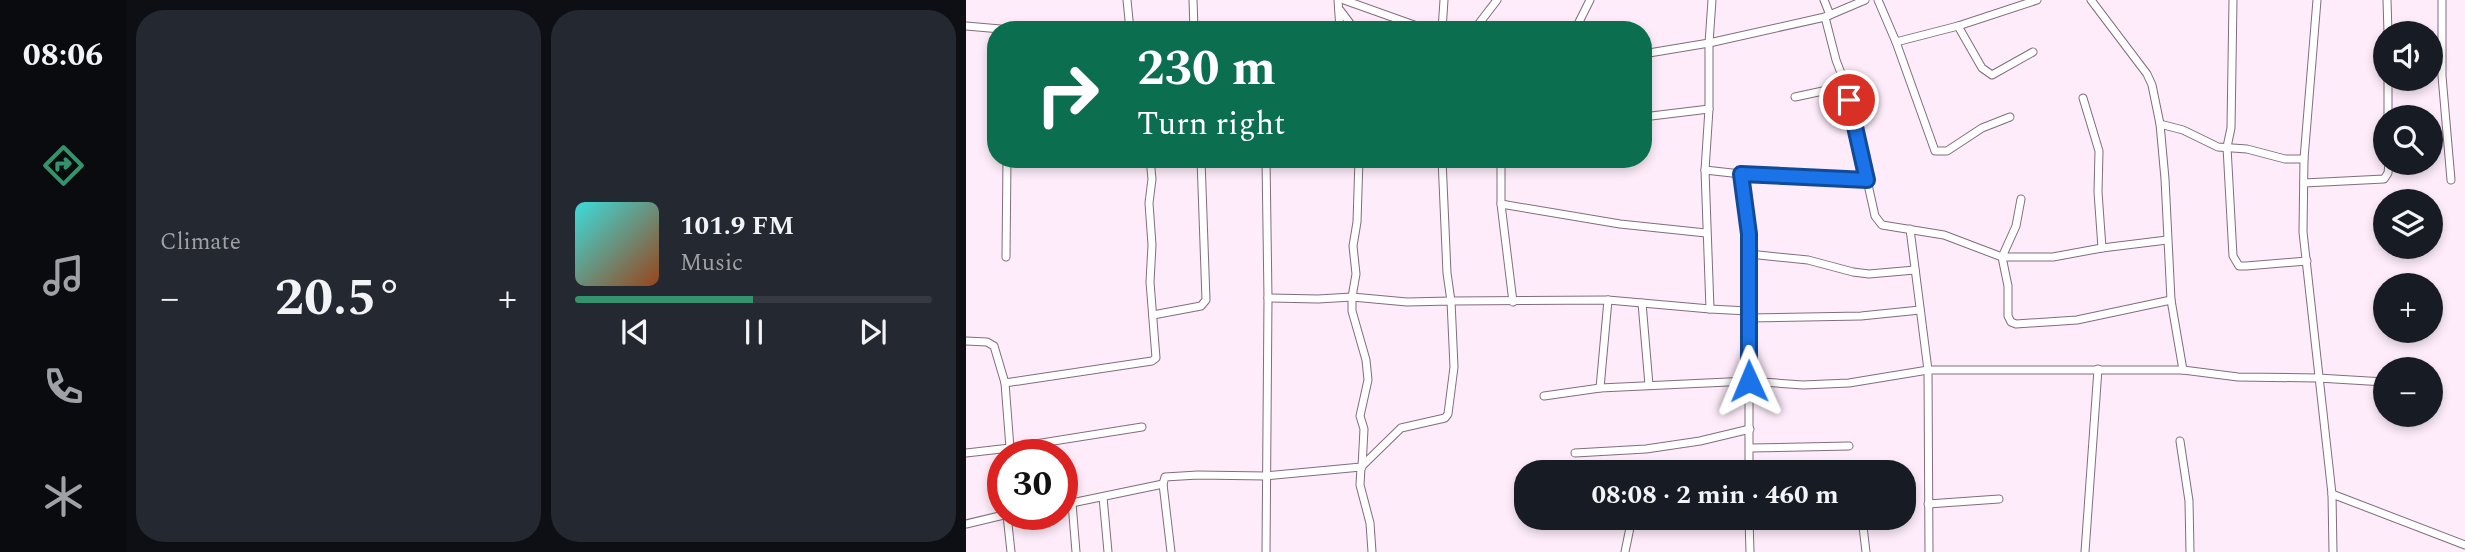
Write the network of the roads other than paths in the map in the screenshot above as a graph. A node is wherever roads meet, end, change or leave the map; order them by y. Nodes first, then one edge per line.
1 (1127, 0) edge
2 (1193, 0) edge
3 (1344, 0) edge
4 (1444, 0) edge
5 (1497, 0) edge
6 (1590, 0) edge
7 (1712, 0) edge
8 (1824, 0) edge
9 (1865, 0) edge
10 (1878, 0) edge
11 (2036, 0) edge
12 (2091, 0) edge
13 (2233, 0) edge
14 (2317, 0) edge
15 (2387, 0) edge
16 (2442, 0) edge
17 (1338, 3) edge
18 (1828, 16) junction
19 (1129, 21) edge
20 (1194, 21) edge
21 (1339, 21) edge
22 (1349, 21) edge
23 (1403, 21) edge
24 (1443, 21) edge
25 (1481, 21) edge
26 (1579, 21) edge
27 (2388, 21) edge
28 (966, 26) edge
29 (1958, 26) junction
30 (987, 28) edge
31 (1896, 42) junction
32 (1709, 43) junction
33 (1652, 52) edge
34 (2033, 52) dead end
35 (1846, 86) junction
36 (1796, 97) dead end
37 (2083, 98) dead end
38 (1709, 108) junction
39 (1652, 116) edge
40 (2010, 117) dead end
41 (2160, 124) junction
42 (2227, 148) junction
43 (2304, 159) junction
44 (1007, 168) edge
45 (1151, 168) edge
46 (1201, 168) edge
47 (1266, 168) edge
48 (1359, 168) edge
49 (1442, 168) edge
50 (1500, 168) edge
51 (1705, 170) junction
52 (1741, 174) junction
53 (2387, 175) edge
54 (1867, 180) junction
55 (2451, 180) dead end
56 (2304, 183) junction
57 (2021, 199) dead end
58 (1501, 204) junction
59 (1910, 229) junction
60 (1706, 233) junction
61 (2167, 240) junction
62 (2102, 248) junction
63 (1749, 254) junction
64 (1006, 257) dead end
65 (2002, 257) junction
66 (2306, 261) junction
67 (1915, 270) junction
68 (1352, 297) junction
69 (1268, 298) junction
70 (1608, 300) junction
71 (2171, 300) junction
72 (1451, 301) junction
73 (1513, 302) junction
74 (1642, 303) junction
75 (1710, 309) junction
76 (1920, 310) junction
77 (1748, 314) junction
78 (1153, 315) junction
79 (966, 341) edge
80 (2098, 369) junction
81 (1928, 370) junction
82 (2183, 370) junction
83 (2318, 378) junction
84 (1749, 381) junction
85 (2373, 381) edge
86 (1005, 383) junction
87 (1649, 386) junction
88 (1600, 388) junction
89 (1544, 396) dead end
90 (1142, 427) dead end
91 (1750, 429) junction
92 (1009, 439) edge
93 (1067, 439) edge
94 (2180, 441) dead end
95 (1849, 446) dead end
96 (1749, 448) junction
97 (987, 451) edge
98 (966, 453) edge
99 (1575, 453) dead end
100 (1749, 460) edge
101 (1362, 467) junction
102 (1265, 476) junction
103 (1163, 484) junction
104 (2332, 494) junction
105 (1103, 497) junction
106 (1999, 499) dead end
107 (1078, 502) edge
108 (1928, 504) junction
109 (987, 520) edge
110 (966, 524) edge
111 (1010, 530) edge
112 (1074, 530) edge
113 (1630, 530) edge
114 (1749, 530) edge
115 (1863, 530) edge
116 (2465, 545) edge
117 (1012, 552) edge
118 (1076, 552) edge
119 (1108, 552) edge
120 (1171, 552) edge
121 (1266, 552) edge
122 (1372, 552) edge
123 (1626, 552) edge
124 (1750, 552) edge
125 (1866, 552) edge
126 (1928, 552) edge
127 (2085, 552) edge
128 (2190, 552) edge
129 (2333, 552) edge

1 - 19 street
2 - 20 street
3 - 23 street
4 - 24 street
5 - 25 street
6 - 26 street
7 - 32 street
8 - 18 street
9 - 18 street
10 - 31 street
11 - 29 street
12 - 41 street
13 - 42 street
14 - 43 street
15 - 27 street
16 - 55 street
17 - 21 street
17 - 22 street
18 - 32 street
18 - 35 street
28 - 30 street
29 - 31 street
29 - 34 street
31 - 40 street
32 - 33 street
32 - 38 street
35 - 36 street
35 - 54 street
37 - 62 street
38 - 39 street
38 - 51 street
41 - 42 street
41 - 61 street
42 - 43 street
42 - 66 street
43 - 56 street
44 - 64 street
45 - 78 street
46 - 78 street
47 - 69 street
48 - 68 street
49 - 72 street
50 - 58 street
51 - 52 street
51 - 60 street
52 - 54 street
52 - 63 street
53 - 56 street
54 - 59 street
56 - 66 street
57 - 65 street
58 - 60 street
58 - 73 street
59 - 65 street
59 - 67 street
60 - 75 street
61 - 62 street
61 - 71 street
62 - 65 street
63 - 67 street
63 - 77 street
65 - 71 street
66 - 83 street
67 - 76 street
68 - 69 street
68 - 72 street
68 - 101 street
69 - 102 street
70 - 73 street
70 - 74 street
70 - 88 street
71 - 82 street
72 - 73 street
72 - 101 street
74 - 75 street
74 - 87 street
75 - 77 street
76 - 77 street
76 - 81 street
77 - 84 street
78 - 86 street
79 - 86 street
80 - 81 street
80 - 82 street
80 - 127 street
81 - 84 street
81 - 108 street
82 - 83 street
83 - 85 street
83 - 104 street
84 - 87 street
84 - 91 street
86 - 92 street
87 - 88 street
88 - 89 street
90 - 93 street
91 - 96 street
91 - 99 street
94 - 128 street
95 - 96 street
96 - 100 street
97 - 98 street
101 - 102 street
101 - 122 street
102 - 103 street
102 - 121 street
103 - 105 street
103 - 120 street
104 - 116 street
104 - 129 street
105 - 107 street
105 - 119 street
106 - 108 street
108 - 126 street
109 - 110 street
111 - 117 street
112 - 118 street
113 - 123 street
114 - 124 street
115 - 125 street

